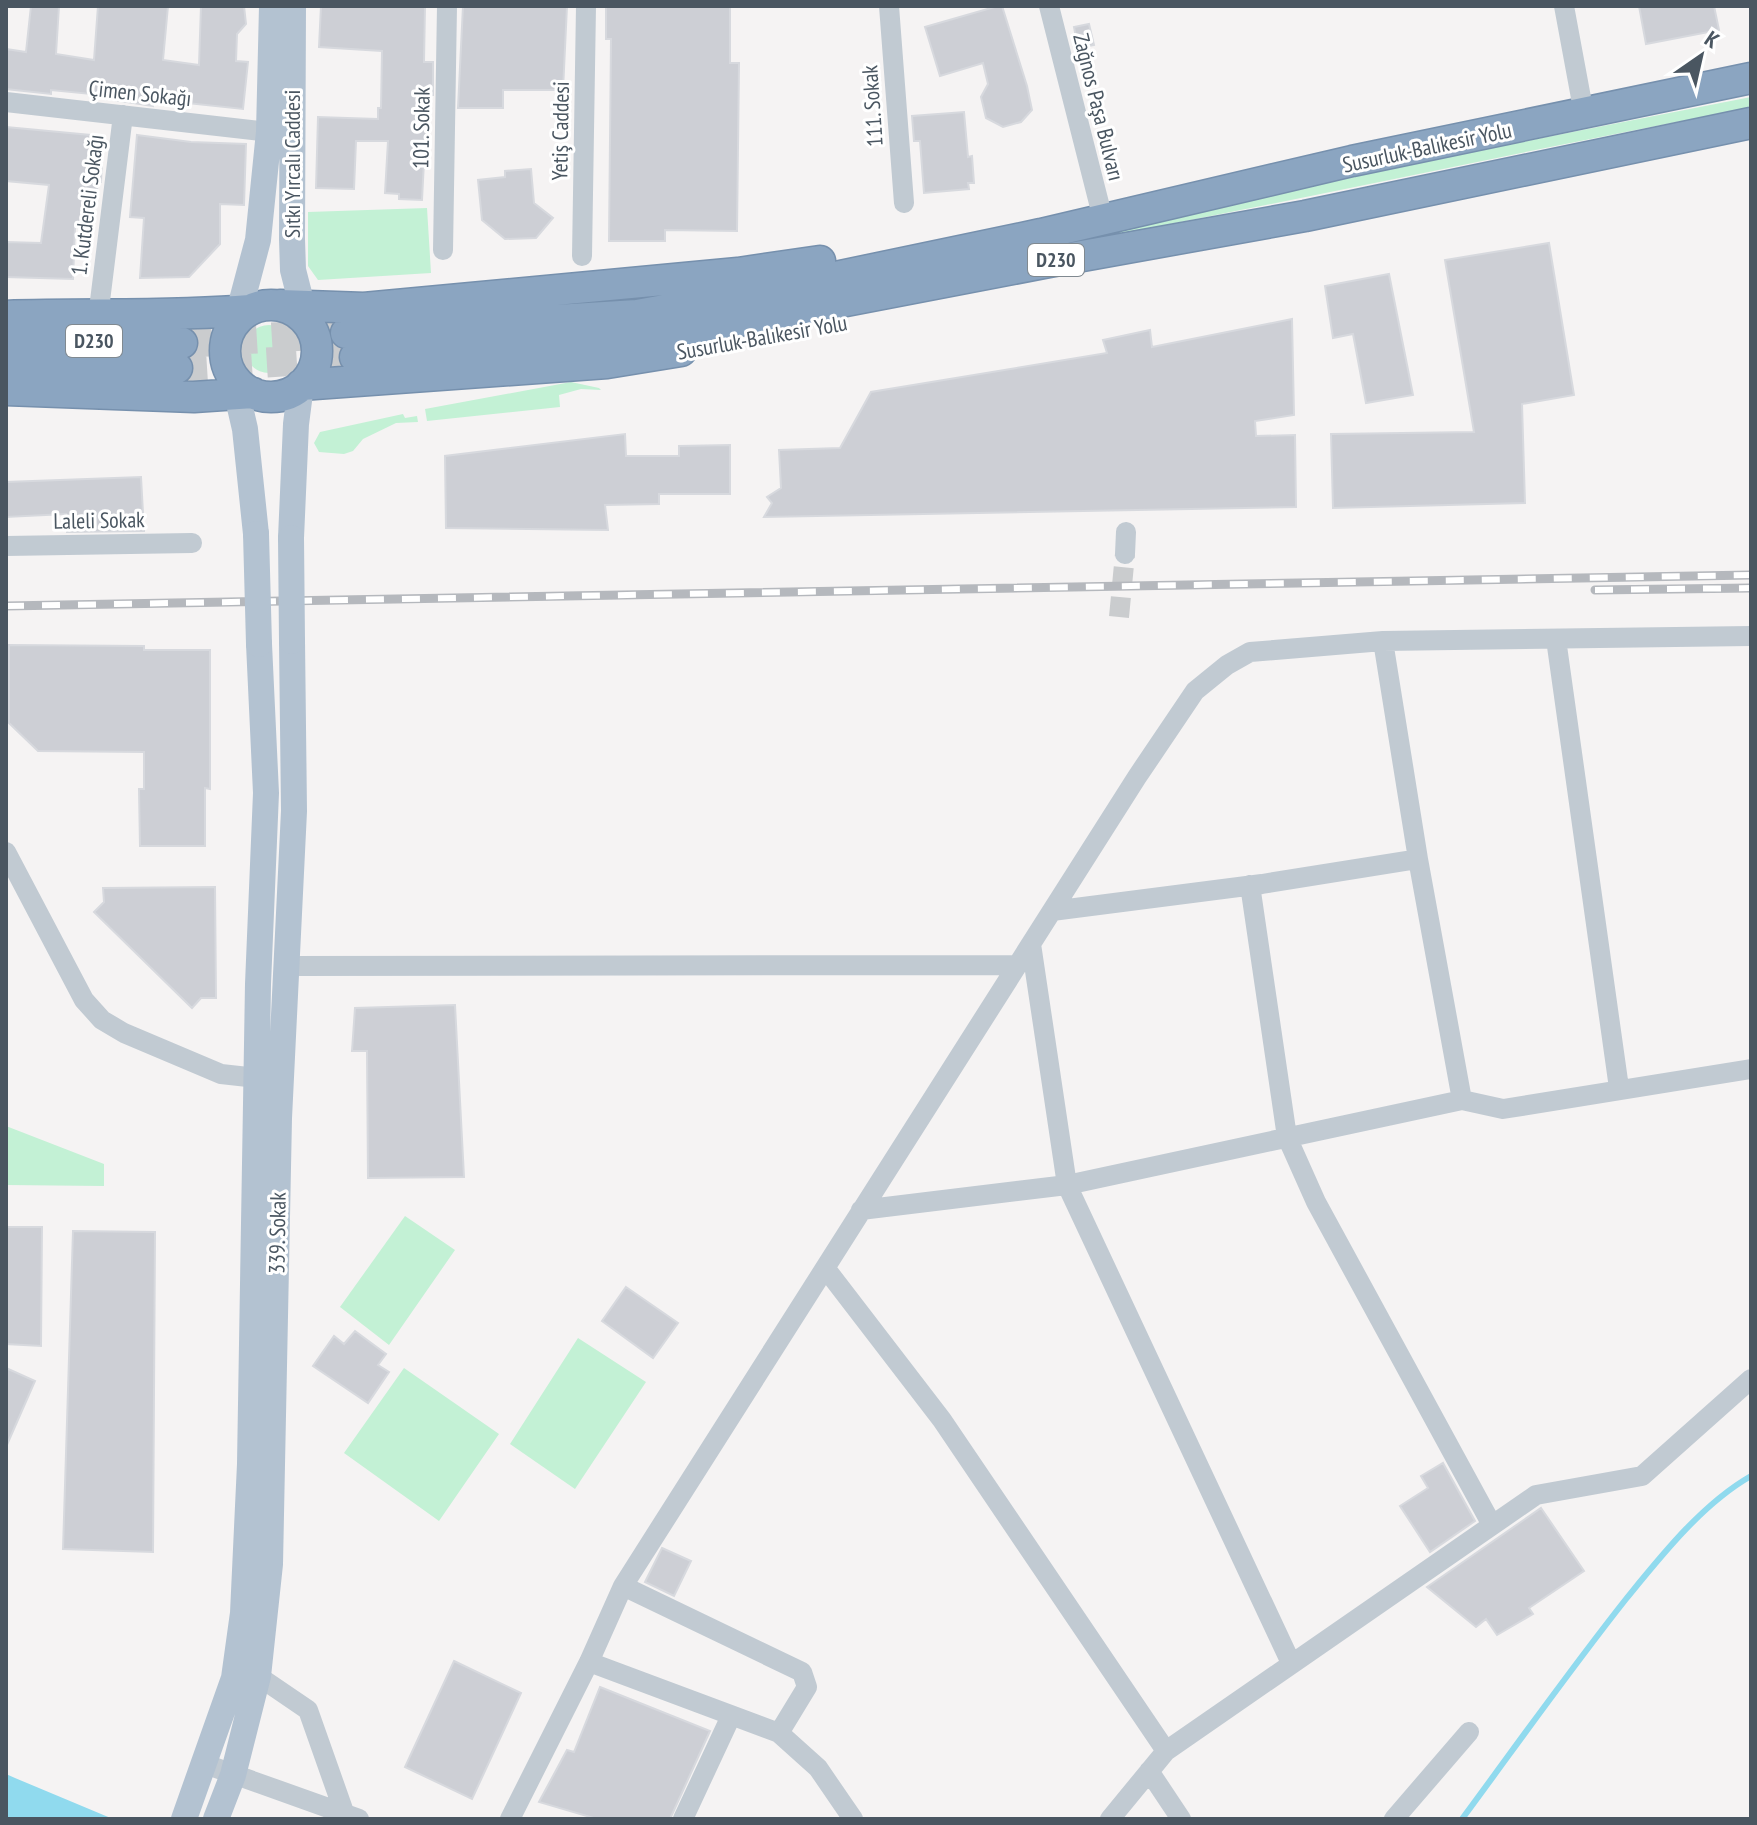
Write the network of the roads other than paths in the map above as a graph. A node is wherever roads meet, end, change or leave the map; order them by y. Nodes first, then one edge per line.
1 (272, 6) edge
2 (293, 6) edge
3 (447, 6) edge
4 (586, 6) edge
5 (889, 6) edge
6 (1049, 6) edge
7 (1564, 6) edge
8 (1751, 78) edge
9 (6, 102) edge
10 (1584, 114) junction
11 (123, 115) junction
12 (1751, 123) edge
13 (269, 132) junction
14 (904, 203) dead end
15 (1103, 219) junction
16 (1214, 233) junction
17 (443, 250) dead end
18 (582, 256) dead end
19 (100, 301) dead end
20 (296, 311) junction
21 (242, 313) junction
22 (6, 316) edge
23 (6, 339) edge
24 (6, 364) edge
25 (301, 385) junction
26 (241, 388) junction
27 (6, 390) edge
28 (1126, 532) dead end
29 (192, 543) dead end
30 (6, 546) edge
31 (1125, 554) tunnel mouth
32 (1751, 636) edge
33 (1556, 639) junction
34 (1383, 641) junction
35 (6, 852) edge
36 (1418, 859) junction
37 (1250, 885) junction
38 (1052, 911) junction
39 (1031, 944) junction
40 (1017, 965) junction
41 (285, 966) junction
42 (1751, 1069) edge
43 (257, 1078) junction
44 (1619, 1088) junction
45 (1462, 1100) junction
46 (1287, 1137) junction
47 (1067, 1185) junction
48 (861, 1210) junction
49 (826, 1269) junction
50 (1751, 1379) edge
51 (1492, 1525) junction
52 (623, 1586) junction
53 (589, 1662) junction
54 (1291, 1663) junction
55 (258, 1676) junction
56 (731, 1716) junction
57 (1469, 1732) dead end
58 (779, 1733) junction
59 (1166, 1751) junction
60 (205, 1764) junction
61 (1149, 1771) junction
62 (233, 1775) junction
63 (351, 1816) edge
64 (184, 1819) edge
65 (216, 1819) edge
66 (510, 1819) edge
67 (683, 1819) edge
68 (853, 1819) edge
69 (1110, 1819) edge
70 (1181, 1819) edge
71 (1394, 1819) edge

1 - 13 main road, Sıtkı Yırcalı Caddesi
2 - 20 main road, Sıtkı Yırcalı Caddesi
3 - 17 street, 101. Sokak
4 - 18 street, Yetiş Caddesi
5 - 14 street, 111. Sokak
6 - 15 street, Zağnos Paşa Bulvarı
7 - 10 street
8 - 10 highway, Susurluk-Balıkesir Yolu / D230
9 - 11 street, Çimen Sokağı
10 - 15 highway, Susurluk-Balıkesir Yolu / D230
11 - 13 street, Çimen Sokağı
11 - 19 street, 1. Kutdereli Sokağı
12 - 16 highway, Susurluk-Balıkesir Yolu / D230
13 - 21 main road, Sıtkı Yırcalı Caddesi
15 - 16 highway, Susurluk-Balıkesir Yolu / D230
15 - 20 highway, Susurluk-Balıkesir Yolu
16 - 25 highway, Susurluk-Balıkesir Yolu
20 - 21 highway
20 - 25 highway
21 - 22 highway
21 - 26 highway
23 - 24 highway, D230
25 - 26 highway
25 - 41 main road, 339. Sokak, bridge
26 - 27 highway
26 - 43 main road, 339. Sokak, bridge
28 - 31 street
29 - 30 street, Laleli Sokak
32 - 33 street
33 - 34 street
33 - 44 street
34 - 36 street
34 - 38 street
35 - 43 street
36 - 37 street
36 - 45 street
37 - 38 street
37 - 46 street
38 - 39 street
39 - 40 street
39 - 47 street
40 - 41 street
40 - 48 street
41 - 55 main road, 339. Sokak
42 - 44 street
43 - 60 main road, 339. Sokak
44 - 45 street
45 - 46 street
46 - 47 street
46 - 51 street
47 - 48 street
47 - 54 street
48 - 49 street
49 - 52 street
49 - 59 street
50 - 51 street
51 - 54 street
52 - 53 street
52 - 58 street
53 - 56 street
53 - 66 street
54 - 59 street
55 - 62 main road, 339. Sokak
55 - 63 street
56 - 58 street
56 - 67 street
57 - 71 street
58 - 68 street
59 - 61 street
60 - 62 street
60 - 64 main road, 339. Sokak
61 - 69 street
61 - 70 street
62 - 63 street
62 - 65 main road, 339. Sokak

